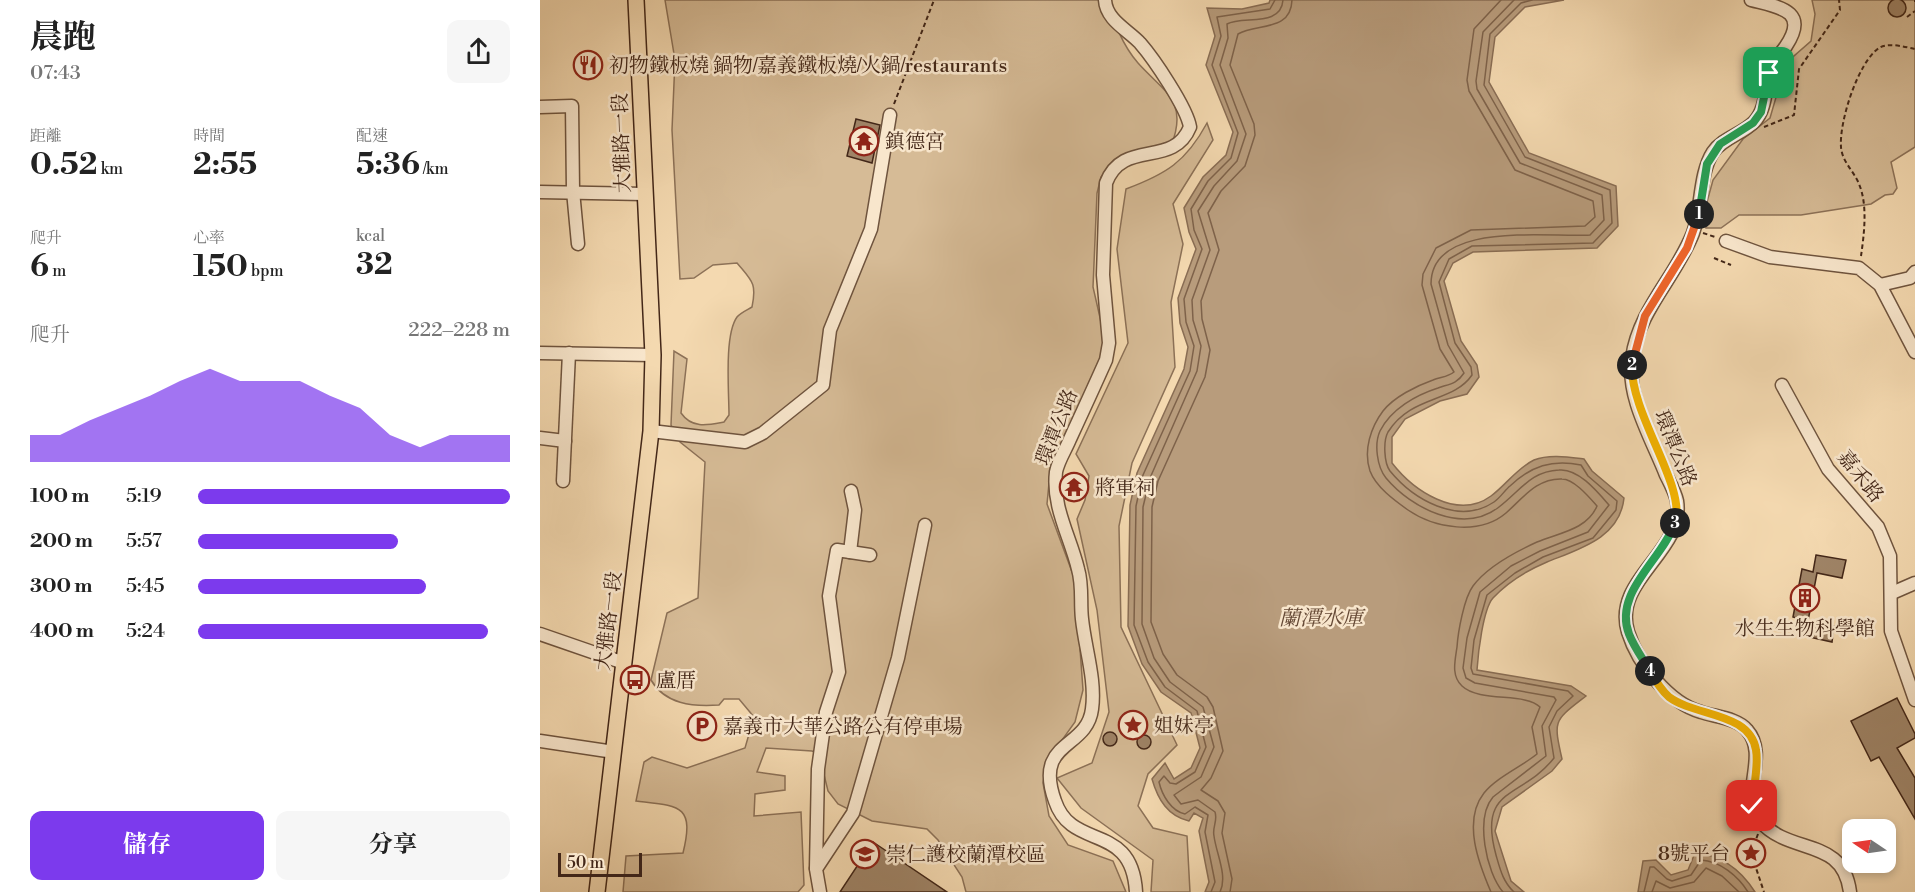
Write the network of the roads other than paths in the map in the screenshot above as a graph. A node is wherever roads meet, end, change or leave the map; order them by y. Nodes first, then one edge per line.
1 (636, 0) edge
2 (1105, 0) edge
3 (1751, 0) edge
4 (540, 107) edge
5 (890, 115) road end
6 (573, 191) junction
7 (540, 192) edge
8 (644, 194) junction
9 (1726, 241) road end
10 (578, 244) dead end
11 (1915, 272) edge
12 (1880, 285) junction
13 (1915, 352) edge
14 (540, 353) edge
15 (569, 354) junction
16 (653, 355) junction
17 (1782, 385) dead end
18 (651, 431) junction
19 (540, 438) edge
20 (565, 441) junction
21 (563, 481) dead end
22 (851, 492) dead end
23 (925, 525) dead end
24 (850, 552) junction
25 (870, 555) dead end
26 (1915, 583) edge
27 (1892, 593) junction
28 (540, 634) edge
29 (624, 663) junction
30 (1915, 700) edge
31 (540, 741) edge
32 (615, 752) junction
33 (816, 869) junction
34 (597, 892) edge
35 (820, 892) edge
36 (1136, 892) edge
37 (1850, 892) edge

1 - 8 main road, 大雅路一段
2 - 36 street, 環潭公路
3 - 37 street, 環潭公路
4 - 6 street
5 - 18 street
6 - 7 street
6 - 8 street
6 - 10 street
8 - 16 main road, 大雅路一段
9 - 12 street
11 - 12 street
12 - 13 street
14 - 15 street
15 - 16 street
15 - 20 street
16 - 18 main road, 大雅路一段
17 - 27 street, 嘉禾路
18 - 29 main road, 大雅路一段
19 - 20 street
20 - 21 street
22 - 24 street
23 - 33 street
24 - 25 street
24 - 33 street
26 - 27 street
27 - 30 street, 嘉禾路
28 - 29 street
29 - 32 main road, 大雅路一段
31 - 32 street
32 - 34 main road, 大雅路一段
33 - 35 street

